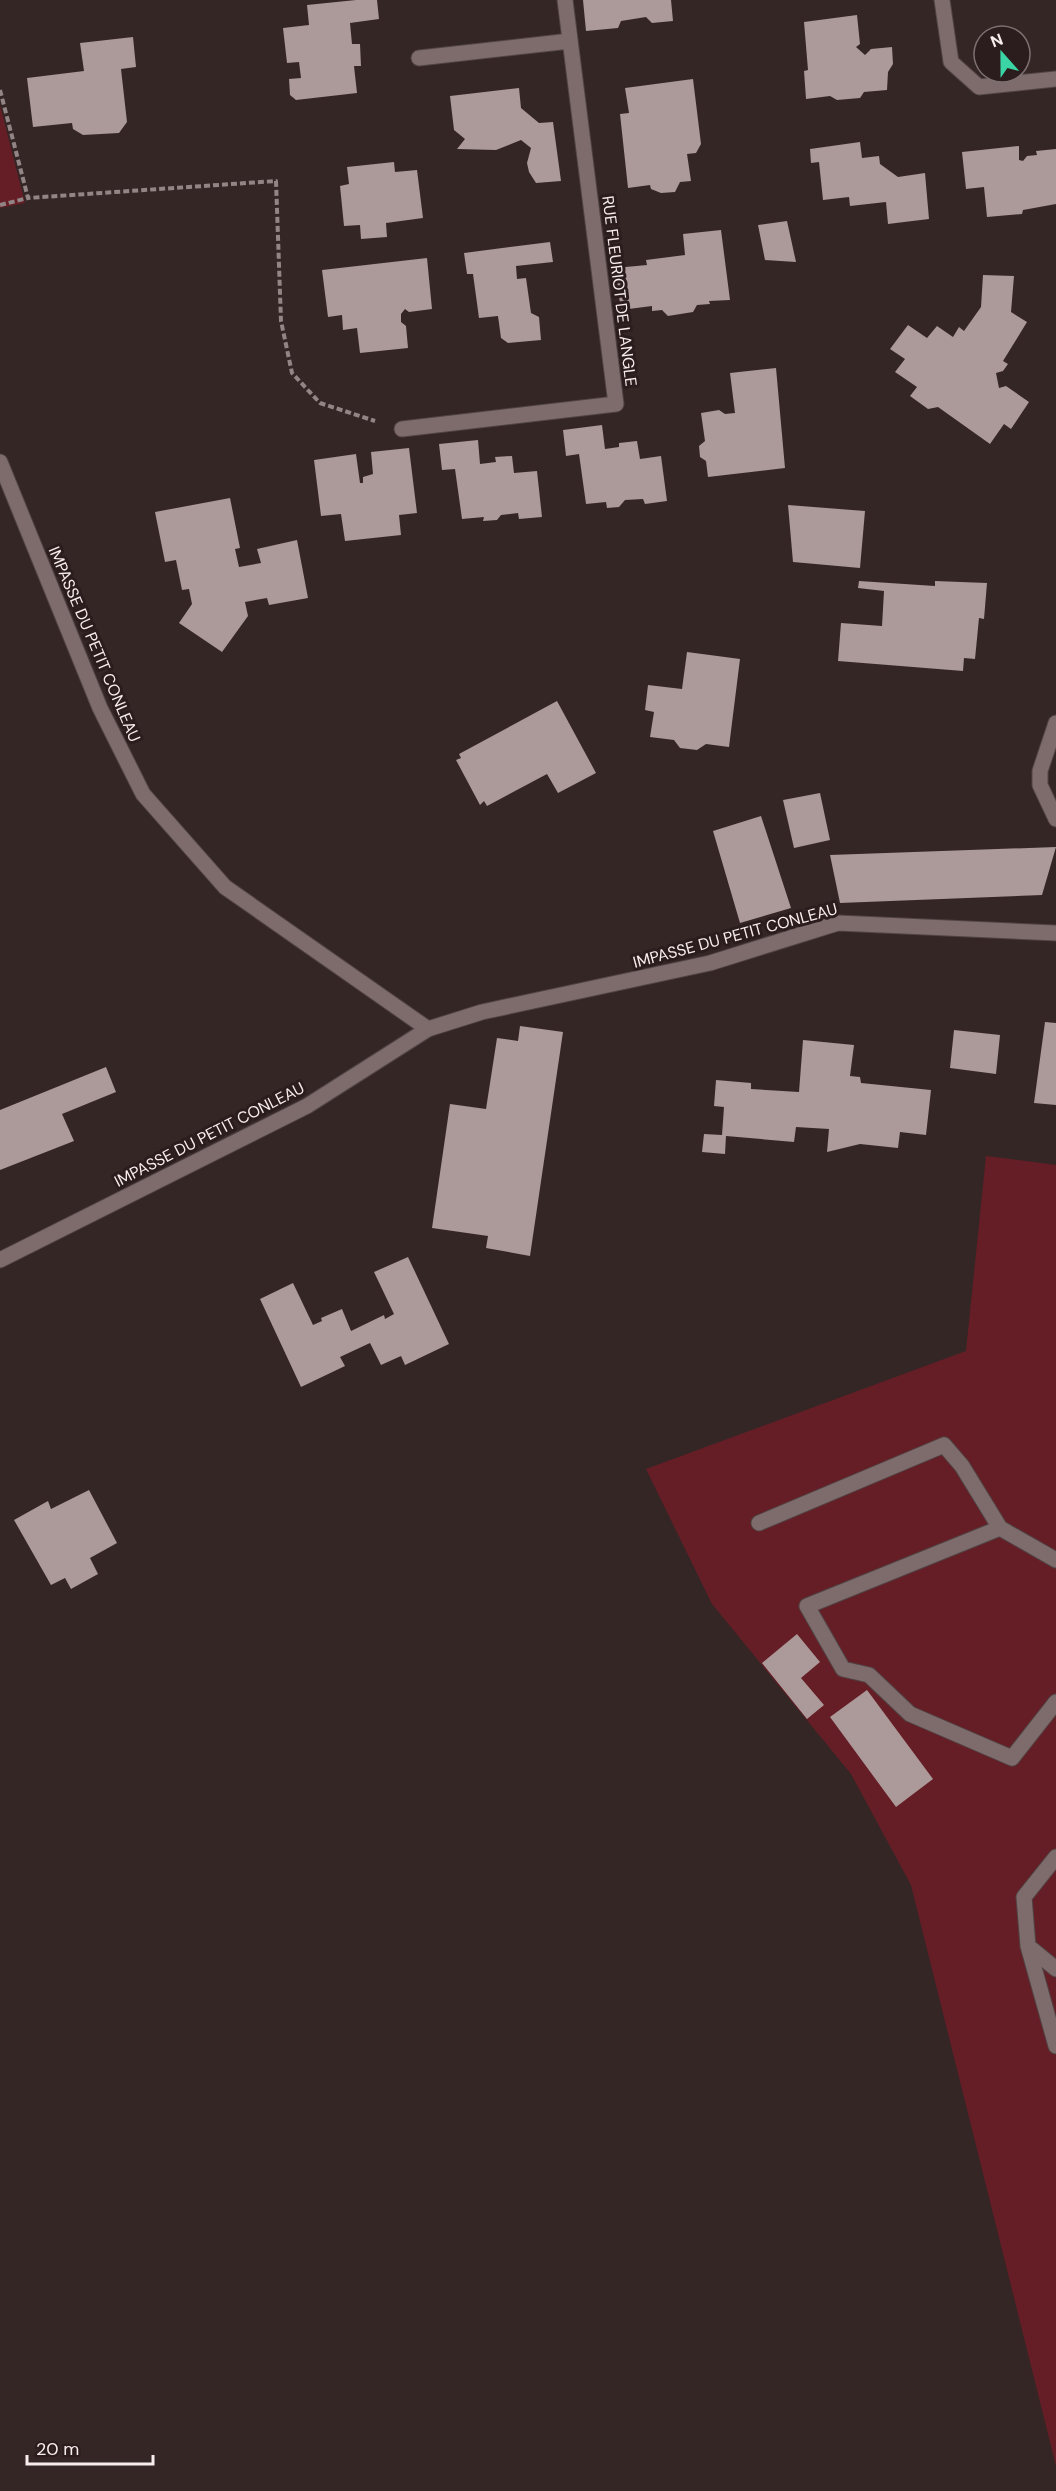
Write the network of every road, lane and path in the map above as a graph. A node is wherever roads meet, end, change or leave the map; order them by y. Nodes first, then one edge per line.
1 (565, 0) edge
2 (942, 0) edge
3 (570, 41) junction
4 (419, 58) dead end
5 (1056, 79) edge
6 (0, 90) edge
7 (27, 198) junction
8 (0, 205) edge
9 (402, 429) joint
10 (0, 462) edge
11 (1056, 723) edge
12 (1056, 819) edge
13 (1056, 933) edge
14 (428, 1029) junction
15 (0, 1260) edge
16 (759, 1523) dead end
17 (1000, 1528) junction
18 (1056, 1560) edge
19 (1056, 1702) edge
20 (1056, 1857) edge
21 (1028, 1946) junction
22 (1056, 1969) edge
23 (1056, 2046) edge

1 - 3 street, RUE FLEURIOT DE LANGLE
2 - 5 street
3 - 4 street
3 - 9 street, RUE FLEURIOT DE LANGLE
6 - 7 path
7 - 8 path
7 - 9 path
10 - 14 street, IMPASSE DU PETIT CONLEAU
11 - 12 street
13 - 14 street, IMPASSE DU PETIT CONLEAU
14 - 15 street, IMPASSE DU PETIT CONLEAU
16 - 17 street
17 - 18 street
17 - 19 street
20 - 21 street
21 - 22 street
21 - 23 street

